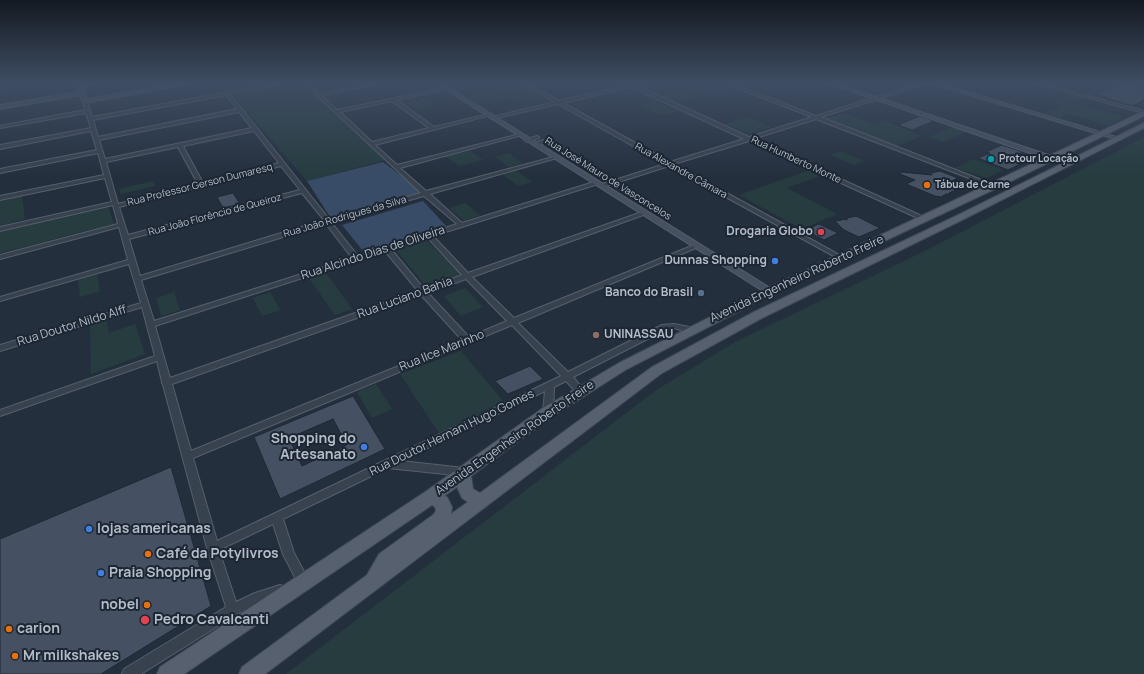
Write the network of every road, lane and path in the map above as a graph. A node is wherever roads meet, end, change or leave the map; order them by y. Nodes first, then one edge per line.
1 (70, 113) edge
2 (89, 113) edge
3 (119, 113) edge
4 (223, 113) edge
5 (243, 113) edge
6 (340, 113) edge
7 (412, 113) edge
8 (486, 113) edge
9 (508, 113) edge
10 (583, 113) edge
11 (694, 113) edge
12 (808, 113) edge
13 (828, 113) edge
14 (922, 113) edge
15 (1036, 113) edge
16 (1141, 113) edge
17 (588, 116) junction
18 (492, 117) junction
19 (576, 117) dead end
20 (817, 117) junction
21 (90, 119) junction
22 (1144, 124) edge
23 (0, 127) edge
24 (93, 129) junction
25 (255, 129) junction
26 (433, 129) junction
27 (1102, 133) junction
28 (1117, 138) junction
29 (97, 139) junction
30 (530, 139) junction
31 (750, 139) junction
32 (544, 142) dead end
33 (371, 144) junction
34 (180, 145) junction
35 (0, 147) edge
36 (1071, 148) junction
37 (99, 151) junction
38 (555, 157) junction
39 (1050, 157) junction
40 (103, 161) junction
41 (283, 164) junction
42 (669, 164) junction
43 (1064, 164) junction
44 (396, 167) junction
45 (0, 171) edge
46 (107, 176) junction
47 (201, 185) junction
48 (599, 185) junction
49 (994, 186) junction
50 (304, 191) junction
51 (426, 194) junction
52 (0, 198) edge
53 (116, 204) junction
54 (644, 213) junction
55 (924, 219) junction
56 (328, 221) junction
57 (121, 225) junction
58 (461, 225) junction
59 (0, 229) edge
60 (429, 235) junction
61 (125, 238) junction
62 (696, 246) junction
63 (387, 249) junction
64 (0, 257) edge
65 (357, 258) junction
66 (841, 258) junction
67 (131, 261) junction
68 (466, 276) junction
69 (137, 279) junction
70 (422, 291) junction
71 (770, 291) junction
72 (0, 299) edge
73 (144, 304) junction
74 (514, 321) junction
75 (151, 325) junction
76 (691, 330) junction
77 (467, 340) junction
78 (0, 348) edge
79 (160, 357) junction
80 (567, 376) junction
81 (166, 383) junction
82 (550, 385) junction
83 (580, 392) junction
84 (548, 412) junction
85 (0, 413) edge
86 (188, 456) junction
87 (387, 464) junction
88 (464, 472) junction
89 (431, 497) junction
90 (480, 502) junction
91 (277, 519) junction
92 (213, 548) junction
93 (373, 581) junction
94 (300, 585) junction
95 (233, 610) junction
96 (128, 674) edge
97 (167, 674) edge
98 (249, 674) edge

1 - 23 street
2 - 21 street
3 - 21 street
4 - 29 street
5 - 25 street
6 - 33 street
7 - 26 street
8 - 18 street, Rua José Mauro de Vasconcelos
9 - 18 street
10 - 17 street, Rua Alexandre Câmara
11 - 31 street, Rua Humberto Monte
12 - 20 street
13 - 20 street, Rua Alcindo Dias de Oliveira
14 - 39 street
15 - 27 street
16 - 27 main road, Avenida Engenheiro Roberto Freire
17 - 19 street
17 - 42 street, Rua Alexandre Câmara
18 - 26 street
18 - 30 street, Rua José Mauro de Vasconcelos
20 - 31 street, Rua Alcindo Dias de Oliveira
20 - 49 street
21 - 24 street
22 - 28 main road, Avenida Engenheiro Roberto Freire
24 - 29 street
24 - 35 street
25 - 34 street
25 - 41 street
26 - 33 street
27 - 28 street
27 - 36 main road, Avenida Engenheiro Roberto Freire
28 - 43 main road, Avenida Engenheiro Roberto Freire
29 - 37 street
30 - 32 street
30 - 38 street, Rua José Mauro de Vasconcelos
30 - 44 street
31 - 42 street, Rua Alcindo Dias de Oliveira
31 - 55 street, Rua Humberto Monte
33 - 44 street
34 - 40 street
34 - 47 street
36 - 39 main road, Avenida Engenheiro Roberto Freire
36 - 43 main road
37 - 40 street
37 - 45 street
38 - 48 street, Rua José Mauro de Vasconcelos
38 - 51 street, Rua João Rodrigues da Silva
39 - 49 main road, Avenida Engenheiro Roberto Freire
40 - 46 street
41 - 47 street, Rua Professor Gerson Dumaresq
41 - 50 street
42 - 48 street, Rua Alcindo Dias de Oliveira
42 - 66 street, Rua Alexandre Câmara
43 - 90 main road, Avenida Engenheiro Roberto Freire
44 - 51 street
46 - 52 street
46 - 53 street
47 - 53 street, Rua Professor Gerson Dumaresq
48 - 54 street, Rua José Mauro de Vasconcelos
48 - 58 street, Rua Alcindo Dias de Oliveira
49 - 55 main road, Avenida Engenheiro Roberto Freire
50 - 56 street
50 - 61 street, Rua João Florêncio de Queiroz
51 - 56 street, Rua João Rodrigues da Silva
51 - 58 street
53 - 57 street
53 - 59 street, Rua Professor Gerson Dumaresq
54 - 62 street, Rua José Mauro de Vasconcelos
54 - 68 street, Rua Luciano Bahia
55 - 66 main road, Avenida Engenheiro Roberto Freire
56 - 65 street
56 - 69 street, Rua João Rodrigues da Silva
57 - 61 street
57 - 64 street
58 - 60 street, Rua Alcindo Dias de Oliveira
60 - 63 street, Rua Alcindo Dias de Oliveira
60 - 68 street
61 - 67 street
62 - 71 street, Rua José Mauro de Vasconcelos
62 - 74 street, Rua Ilce Marinho
63 - 65 street, Rua Alcindo Dias de Oliveira
63 - 70 street
65 - 75 street, Rua Alcindo Dias de Oliveira
66 - 71 main road, Avenida Engenheiro Roberto Freire
67 - 69 street
67 - 72 street
68 - 70 street, Rua Luciano Bahia
68 - 74 street
69 - 73 street
70 - 77 street
70 - 81 street, Rua Luciano Bahia
71 - 76 main road, Avenida Engenheiro Roberto Freire
73 - 75 street
73 - 78 street, Rua Doutor Nildo Alff
74 - 77 street, Rua Ilce Marinho
74 - 80 street
75 - 79 street
76 - 80 street, Rua Doutor Hernani Hugo Gomes
76 - 83 main road, Avenida Engenheiro Roberto Freire
77 - 86 street, Rua Ilce Marinho
79 - 81 street
79 - 85 street
80 - 82 street, Rua Doutor Hernani Hugo Gomes
80 - 83 street
81 - 86 street
82 - 84 street
82 - 87 street, Rua Doutor Hernani Hugo Gomes
83 - 84 main road, Avenida Engenheiro Roberto Freire
84 - 88 main road, Avenida Engenheiro Roberto Freire
86 - 92 street
87 - 88 street
87 - 91 street, Rua Doutor Hernani Hugo Gomes
88 - 89 main road, Avenida Engenheiro Roberto Freire
88 - 90 main road
89 - 93 main road
89 - 94 main road, Avenida Engenheiro Roberto Freire
90 - 93 main road, Avenida Engenheiro Roberto Freire
91 - 92 street, Rua Doutor Hernani Hugo Gomes
91 - 94 street
92 - 95 street
93 - 98 main road, Avenida Engenheiro Roberto Freire
94 - 95 street
94 - 97 main road, Avenida Engenheiro Roberto Freire
95 - 96 street

